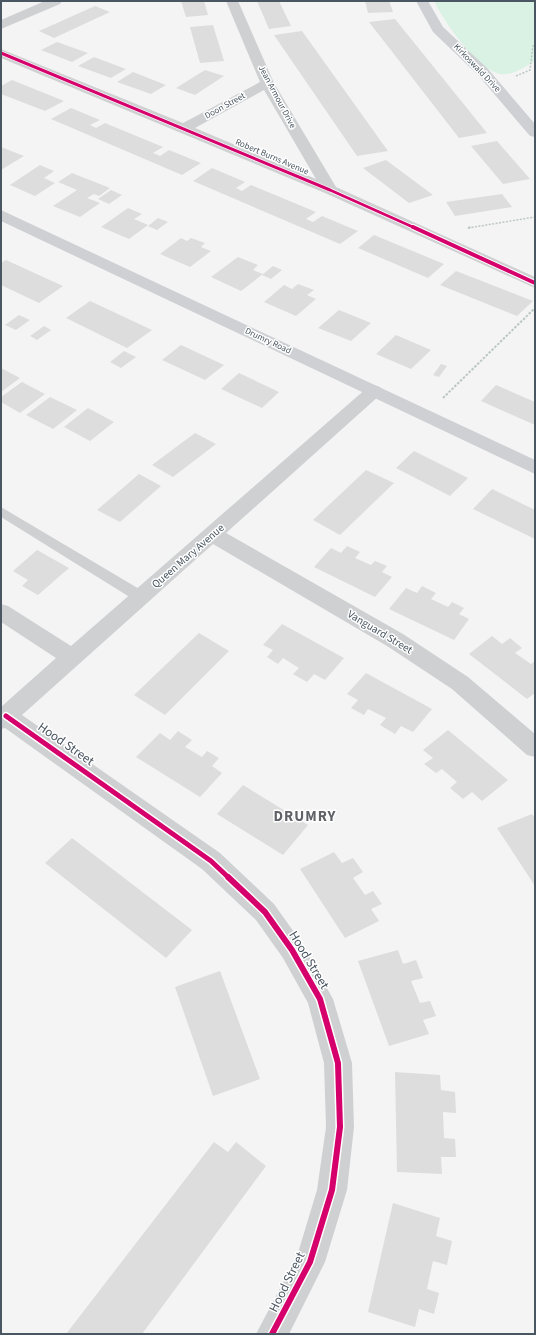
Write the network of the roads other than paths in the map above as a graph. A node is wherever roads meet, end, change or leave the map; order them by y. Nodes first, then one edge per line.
1 (56, 1) edge
2 (232, 1) edge
3 (422, 1) edge
4 (1, 25) edge
5 (1, 53) edge
6 (267, 83) junction
7 (183, 129) junction
8 (535, 133) edge
9 (330, 190) junction
10 (1, 215) edge
11 (535, 283) edge
12 (374, 391) junction
13 (535, 468) edge
14 (1, 511) edge
15 (212, 534) junction
16 (141, 597) junction
17 (1, 612) edge
18 (71, 657) junction
19 (3, 718) edge
20 (535, 748) edge
21 (272, 1334) edge

1 - 4 street
2 - 6 street, Jean Armour Drive
3 - 8 main road, Kirkoswald Drive
5 - 7 street, Robert Burns Avenue
6 - 7 street, Doon Street
6 - 9 street, Jean Armour Drive
7 - 9 street, Robert Burns Avenue
9 - 11 street, Robert Burns Avenue
10 - 12 main road, Drumry Road
12 - 13 main road, Drumry Road
12 - 15 street, Queen Mary Avenue
14 - 16 lane
15 - 16 street, Queen Mary Avenue
15 - 20 street, Vanguard Street
16 - 18 street, Queen Mary Avenue
17 - 18 street
18 - 19 street, Queen Mary Avenue
19 - 21 street, Hood Street

